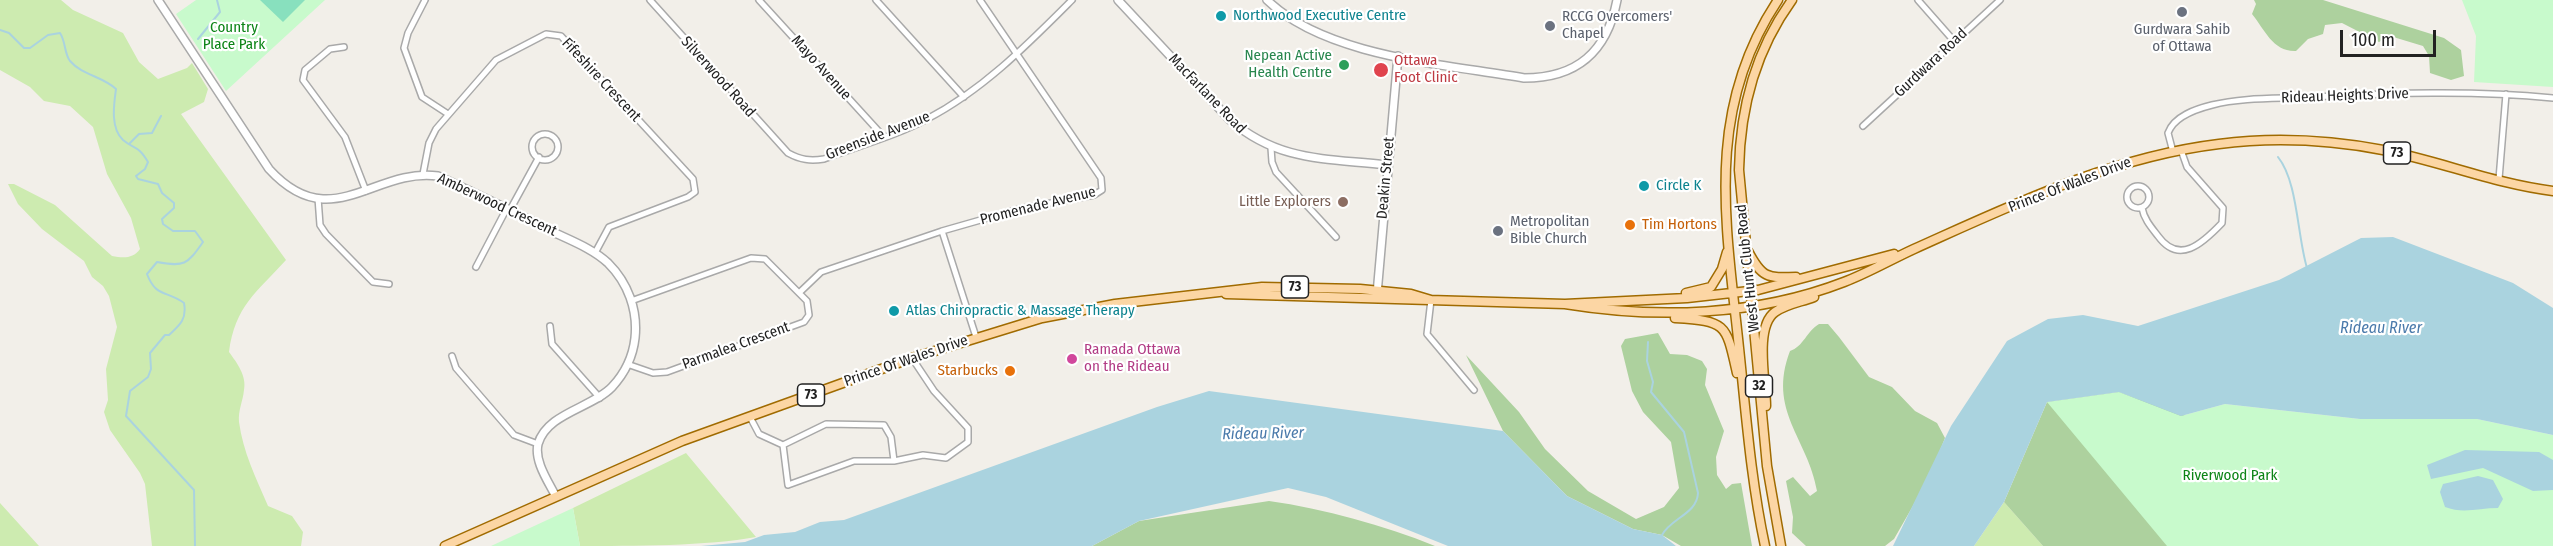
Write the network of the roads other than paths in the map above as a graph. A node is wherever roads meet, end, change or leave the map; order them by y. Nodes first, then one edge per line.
1 (158, 0) edge
2 (424, 0) edge
3 (650, 0) edge
4 (759, 0) edge
5 (876, 0) edge
6 (980, 0) edge
7 (1072, 0) edge
8 (1118, 0) edge
9 (1267, 0) edge
10 (1617, 0) edge
11 (1778, 0) edge
12 (1792, 0) edge
13 (1918, 0) edge
14 (2000, 0) edge
15 (1954, 41) junction
16 (344, 47) dead end
17 (1018, 53) junction
18 (1398, 56) junction
19 (2506, 94) junction
20 (964, 97) junction
21 (2553, 98) edge
22 (448, 114) junction
23 (1863, 126) dead end
24 (883, 136) junction
25 (1271, 148) junction
26 (2177, 151) junction
27 (788, 153) joint
28 (539, 157) junction
29 (1386, 165) junction
30 (423, 174) junction
31 (2499, 179) junction
32 (366, 191) junction
33 (2553, 191) edge
34 (318, 198) junction
35 (2142, 208) junction
36 (508, 209) junction
37 (942, 231) junction
38 (1336, 237) dead end
39 (1745, 246) junction
40 (1728, 248) junction
41 (1912, 250) junction
42 (595, 253) junction
43 (476, 267) dead end
44 (1812, 276) junction
45 (1844, 282) junction
46 (389, 284) dead end
47 (1750, 291) junction
48 (799, 293) junction
49 (1733, 294) junction
50 (1377, 295) junction
51 (1660, 298) junction
52 (1647, 299) junction
53 (1431, 300) junction
54 (631, 301) junction
55 (1565, 304) junction
56 (1752, 306) junction
57 (1735, 308) junction
58 (1638, 313) junction
59 (1657, 314) junction
60 (550, 326) dead end
61 (976, 337) junction
62 (452, 356) dead end
63 (912, 358) junction
64 (627, 364) junction
65 (1474, 390) dead end
66 (600, 398) junction
67 (1746, 412) junction
68 (750, 417) junction
69 (538, 444) junction
70 (783, 445) junction
71 (894, 461) junction
72 (1767, 466) junction
73 (555, 495) junction
74 (445, 546) edge
75 (1765, 546) edge
76 (1781, 546) edge

1 - 34 street, Amberwood Crescent
2 - 22 street
3 - 27 street, Silverwood Road
4 - 24 street, Mayo Avenue
5 - 20 street
6 - 17 street, Promenade Avenue
7 - 17 street, Greenside Avenue
8 - 25 street, MacFarlane Road
9 - 18 street
10 - 18 street
11 - 40 main road, West Hunt Club Road / 32
12 - 39 main road, West Hunt Club Road / 32
13 - 15 street
14 - 15 street, Gurdwara Road
15 - 23 street, Gurdwara Road
16 - 32 street
17 - 20 street, Greenside Avenue
17 - 37 street, Promenade Avenue
18 - 29 street, Deakin Street
19 - 21 street, Rideau Heights Drive
19 - 26 street, Rideau Heights Drive
19 - 31 street
20 - 24 street, Greenside Avenue
22 - 30 street, Fifeshire Crescent
22 - 42 street, Fifeshire Crescent
24 - 27 street, Greenside Avenue
25 - 29 street, MacFarlane Road
25 - 38 street
26 - 31 main road, Prince Of Wales Drive / 73
26 - 35 street
26 - 41 main road, Prince Of Wales Drive / 73
28 - 28 street
28 - 36 street
29 - 50 street, Deakin Street
30 - 32 street, Amberwood Crescent
30 - 36 street, Amberwood Crescent
31 - 33 main road, Prince Of Wales Drive / 73
32 - 34 street, Amberwood Crescent
34 - 46 street
35 - 35 street
36 - 42 street, Amberwood Crescent
36 - 43 street
37 - 48 street, Promenade Avenue
37 - 61 street
39 - 44 main road
39 - 47 main road, West Hunt Club Road / 32
40 - 49 main road, West Hunt Club Road / 32
40 - 51 main road
41 - 44 main road, Prince Of Wales Drive / 73
41 - 45 main road, Prince Of Wales Drive / 73
42 - 54 street, Amberwood Crescent
44 - 47 main road, Prince Of Wales Drive / 73
45 - 56 main road, Prince Of Wales Drive / 73
45 - 72 main road
47 - 49 main road, Prince Of Wales Drive / 73
47 - 56 main road, West Hunt Club Road / 32
48 - 54 street, Parmalea Crescent
48 - 64 street, Parmalea Crescent
49 - 51 main road, Prince Of Wales Drive / 73
49 - 57 main road, West Hunt Club Road / 32
50 - 53 main road, Prince Of Wales Drive / 73
50 - 61 main road, Prince Of Wales Drive / 73
51 - 52 main road, Prince Of Wales Drive / 73
52 - 55 main road, Prince Of Wales Drive / 73
52 - 58 main road
53 - 55 main road, Prince Of Wales Drive / 73
53 - 65 street
54 - 64 street, Amberwood Crescent
55 - 58 main road, Prince Of Wales Drive / 73
56 - 57 main road, Prince Of Wales Drive / 73
56 - 72 main road, West Hunt Club Road / 32
57 - 59 main road, Prince Of Wales Drive / 73
57 - 67 main road, West Hunt Club Road / 32
58 - 59 main road, Prince Of Wales Drive / 73
59 - 67 main road
60 - 66 street
61 - 63 main road, Prince Of Wales Drive / 73
62 - 69 street
63 - 68 main road, Prince Of Wales Drive / 73
63 - 71 street
64 - 66 street, Amberwood Crescent
66 - 69 street, Amberwood Crescent
67 - 75 main road, West Hunt Club Road / 32
68 - 70 street
68 - 73 main road, Prince Of Wales Drive / 73
69 - 73 street
70 - 71 street
70 - 71 street
72 - 76 main road, West Hunt Club Road / 32
73 - 74 main road, Prince Of Wales Drive / 73

